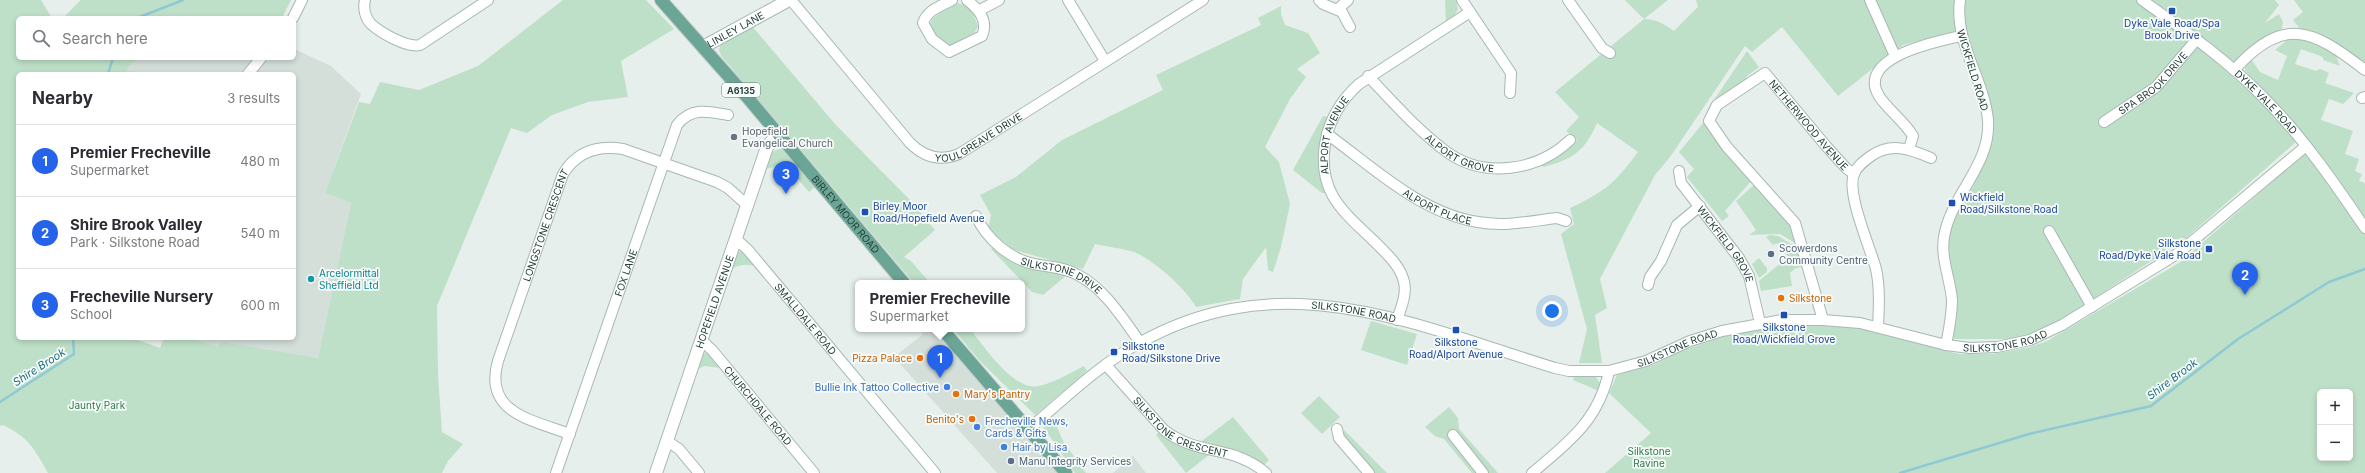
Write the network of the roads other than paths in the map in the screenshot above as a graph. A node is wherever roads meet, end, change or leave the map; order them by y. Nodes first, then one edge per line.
1 (302, 0) edge
2 (365, 0) edge
3 (488, 0) edge
4 (661, 0) edge
5 (790, 0) edge
6 (952, 0) edge
7 (968, 0) edge
8 (999, 0) edge
9 (1068, 0) edge
10 (1203, 0) edge
11 (1319, 0) edge
12 (1348, 0) edge
13 (1462, 0) edge
14 (1568, 0) edge
15 (1870, 0) edge
16 (1960, 0) edge
17 (2142, 0) edge
18 (1338, 9) junction
19 (980, 10) junction
20 (1470, 12) junction
21 (294, 16) edge
22 (1350, 27) dead end
23 (1961, 36) junction
24 (2197, 39) junction
25 (703, 47) junction
26 (1610, 53) dead end
27 (1895, 56) junction
28 (259, 60) edge
29 (1105, 61) junction
30 (2234, 70) junction
31 (2365, 70) edge
32 (250, 72) edge
33 (1368, 76) junction
34 (1510, 93) dead end
35 (728, 115) dead end
36 (2104, 122) dead end
37 (778, 134) junction
38 (1327, 134) junction
39 (1570, 140) dead end
40 (2306, 146) junction
41 (1909, 149) junction
42 (1931, 158) dead end
43 (664, 164) junction
44 (1679, 171) dead end
45 (1854, 174) junction
46 (747, 205) junction
47 (1700, 206) junction
48 (976, 216) dead end
49 (1566, 222) dead end
50 (2365, 228) edge
51 (2049, 231) dead end
52 (736, 239) junction
53 (901, 280) edge
54 (1648, 285) dead end
55 (2092, 307) junction
56 (1397, 320) junction
57 (1823, 320) junction
58 (1760, 323) junction
59 (1878, 327) junction
60 (945, 332) edge
61 (701, 340) junction
62 (1140, 342) junction
63 (1946, 345) junction
64 (1106, 365) junction
65 (1609, 371) junction
66 (1029, 429) junction
67 (1337, 429) dead end
68 (570, 434) junction
69 (1453, 435) dead end
70 (667, 441) junction
71 (556, 473) edge
72 (656, 473) edge
73 (699, 473) edge
74 (814, 473) edge
75 (935, 473) edge
76 (1066, 473) edge
77 (1266, 473) edge
78 (1369, 473) edge
79 (1483, 473) edge
80 (1532, 473) edge

1 - 21 street
2 - 3 street
4 - 25 main road, BIRLEY MOOR ROAD / A6135
5 - 25 street, LINLEY LANE
5 - 29 street, YOULGREAVE DRIVE
6 - 19 street
7 - 19 street
8 - 19 street
9 - 29 street
10 - 29 street, YOULGREAVE DRIVE
11 - 18 street
12 - 18 street
13 - 20 street
14 - 26 street
15 - 27 street
16 - 23 street, WICKFIELD ROAD
17 - 24 street, DYKE VALE ROAD
18 - 22 street
20 - 33 street, ALPORT AVENUE
20 - 34 street
23 - 27 street
23 - 63 street, WICKFIELD ROAD
24 - 30 street, DYKE VALE ROAD
24 - 36 street, SPA BROOK DRIVE
25 - 37 main road, BIRLEY MOOR ROAD / A6135
27 - 41 street
28 - 32 street
30 - 31 street
30 - 40 street, DYKE VALE ROAD
33 - 38 street, ALPORT AVENUE
33 - 39 street, ALPORT GROVE
35 - 43 street, FOX LANE
37 - 46 street, HOPEFIELD AVENUE
37 - 53 main road, BIRLEY MOOR ROAD / A6135
38 - 49 street, ALPORT PLACE
38 - 56 street, ALPORT AVENUE
40 - 50 street, DYKE VALE ROAD
40 - 55 street, SILKSTONE ROAD
41 - 42 street
41 - 45 street
43 - 46 street, LONGSTONE CRESCENT
43 - 68 street, FOX LANE
43 - 68 street, LONGSTONE CRESCENT
44 - 47 street, WICKFIELD GROVE
45 - 57 street, NETHERWOOD AVENUE
45 - 59 street
46 - 52 street, HOPEFIELD AVENUE
47 - 54 street
47 - 58 street, WICKFIELD GROVE
48 - 62 street, SILKSTONE DRIVE
51 - 55 street
52 - 61 street, HOPEFIELD AVENUE
52 - 75 street, SMALLDALE ROAD
55 - 63 street, SILKSTONE ROAD
56 - 62 street, SILKSTONE ROAD
56 - 65 street, SILKSTONE ROAD
57 - 58 street, SILKSTONE ROAD
57 - 59 street, SILKSTONE ROAD
58 - 65 street, SILKSTONE ROAD
59 - 63 street, SILKSTONE ROAD
60 - 66 main road
61 - 70 street, HOPEFIELD AVENUE
61 - 74 street, CHURCHDALE ROAD
62 - 64 street, SILKSTONE ROAD
64 - 66 street, SILKSTONE ROAD
64 - 77 street, SILKSTONE CRESCENT
65 - 80 street
66 - 76 main road
67 - 78 street
68 - 71 street, FOX LANE
69 - 79 street
70 - 72 street, HOPEFIELD AVENUE
70 - 73 street

